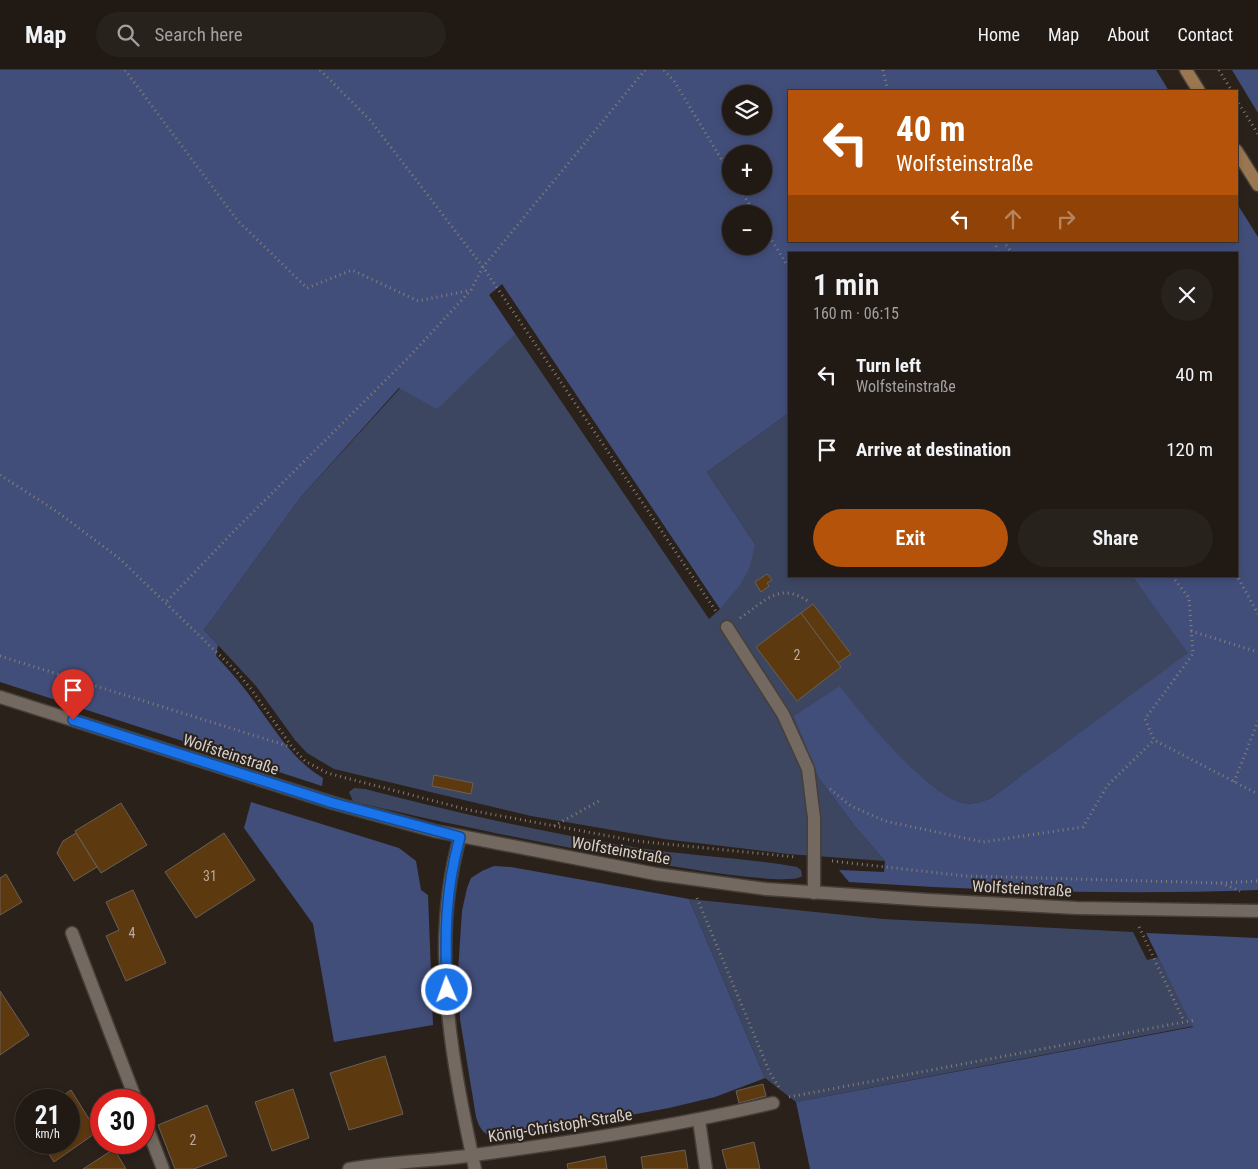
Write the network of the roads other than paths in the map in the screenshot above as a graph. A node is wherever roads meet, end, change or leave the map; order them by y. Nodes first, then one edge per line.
1 (1186, 70) edge
2 (1198, 90) edge
3 (1238, 153) edge
4 (1258, 185) edge
5 (727, 627) road end
6 (0, 697) edge
7 (460, 837) junction
8 (814, 893) junction
9 (1258, 911) edge
10 (72, 933) dead end
11 (132, 1089) edge
12 (773, 1103) road end
13 (699, 1120) junction
14 (155, 1148) edge
15 (472, 1155) junction
16 (163, 1169) edge
17 (349, 1169) edge
18 (476, 1169) edge
19 (706, 1169) edge

1 - 2 main road
3 - 4 main road
5 - 8 street
6 - 7 street, Wolfsteinstraße
7 - 8 street, Wolfsteinstraße
7 - 15 street
8 - 9 street, Wolfsteinstraße
10 - 11 street
12 - 13 street, König-Christoph-Straße
13 - 15 street, König-Christoph-Straße
13 - 19 street
14 - 16 street
15 - 17 street, König-Christoph-Straße
15 - 18 street

